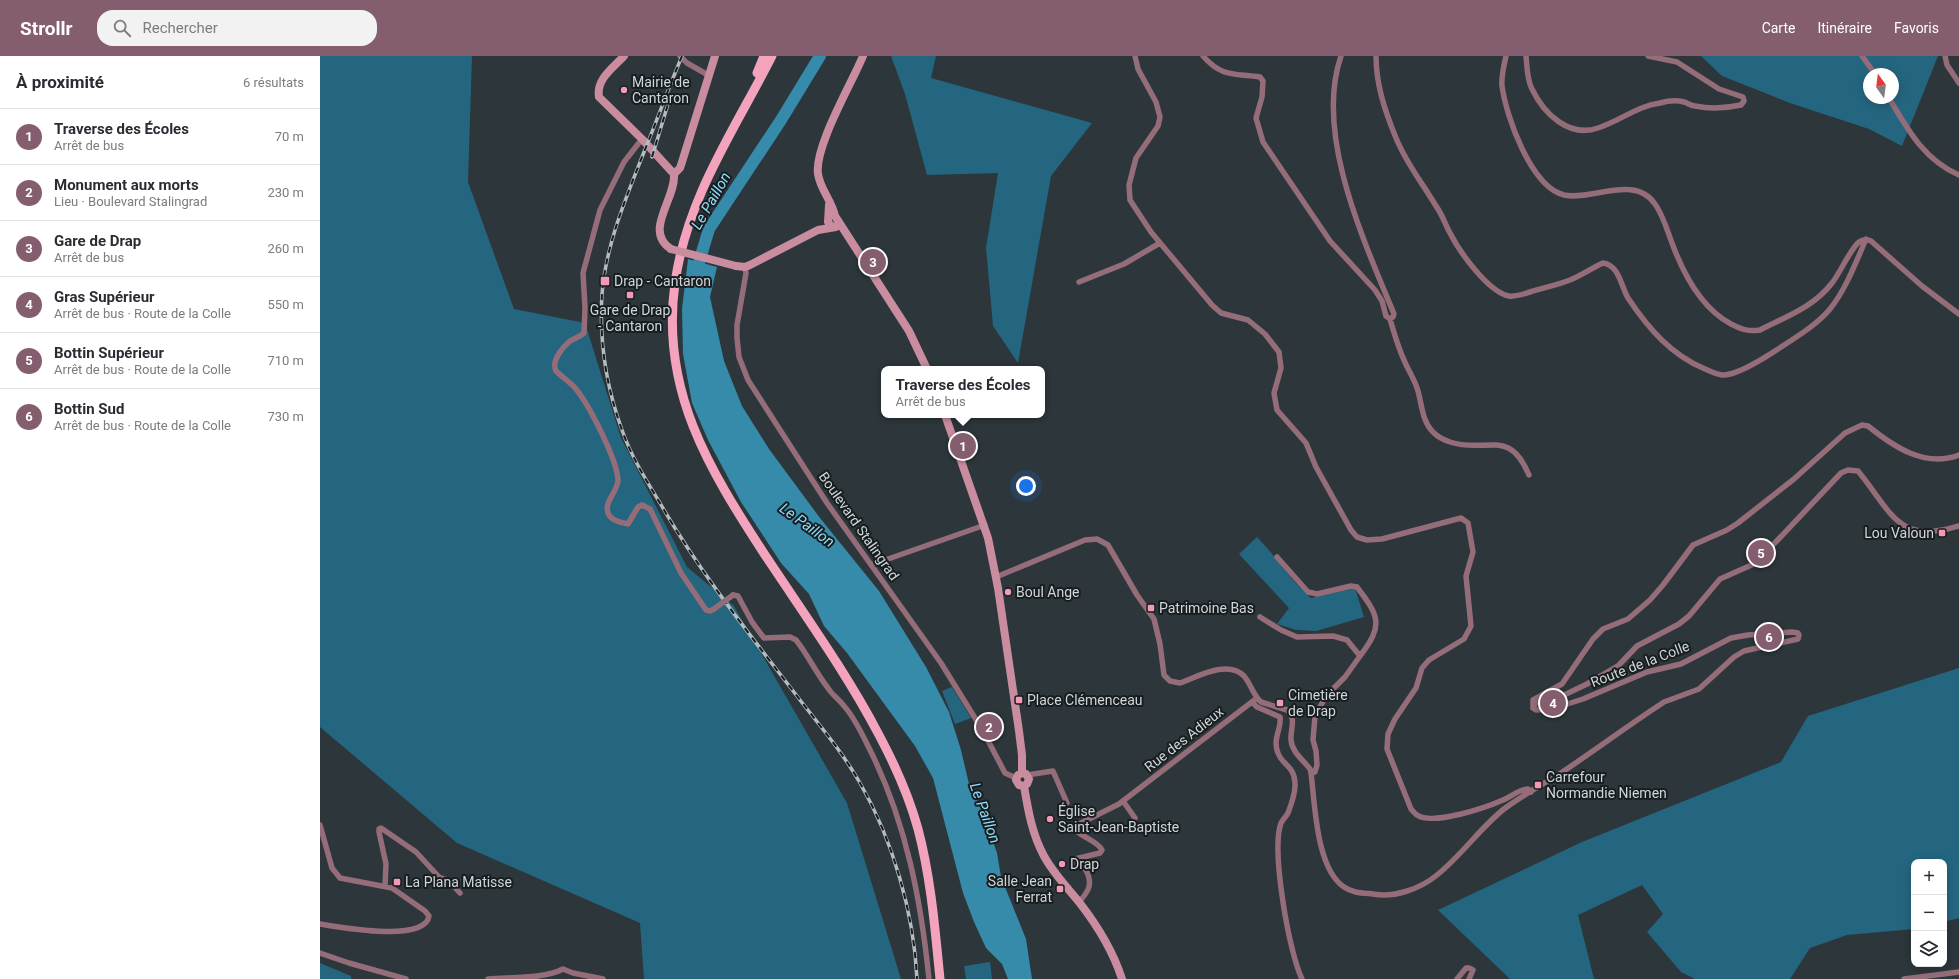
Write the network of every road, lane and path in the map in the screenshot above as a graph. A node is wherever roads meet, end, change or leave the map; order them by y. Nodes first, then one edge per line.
1 (624, 56) edge
2 (680, 56) edge
3 (715, 56) edge
4 (764, 56) edge
5 (772, 56) edge
6 (857, 56) edge
7 (863, 56) edge
8 (1135, 56) edge
9 (1203, 56) edge
10 (1341, 56) edge
11 (1376, 56) edge
12 (1506, 56) edge
13 (1526, 56) edge
14 (1648, 56) edge
15 (1862, 56) edge
16 (1945, 56) edge
17 (857, 68) junction
18 (1871, 68) edge
19 (708, 75) junction
20 (1959, 83) edge
21 (1893, 104) edge
22 (642, 139) junction
23 (674, 174) junction
24 (1959, 175) edge
25 (833, 222) junction
26 (1868, 240) junction
27 (1160, 243) junction
28 (745, 267) junction
29 (1079, 282) dead end
30 (1959, 314) edge
31 (1390, 319) junction
32 (671, 353) junction
33 (926, 366) edge
34 (946, 418) edge
35 (1959, 454) edge
36 (1529, 475) dead end
37 (985, 525) junction
38 (1959, 526) edge
39 (1277, 557) dead end
40 (871, 565) junction
41 (996, 577) junction
42 (1260, 617) dead end
43 (1360, 656) junction
44 (1255, 700) junction
45 (1533, 706) junction
46 (1311, 773) junction
47 (1022, 776) junction
48 (1531, 792) junction
49 (1124, 799) junction
50 (1067, 803) dead end
51 (1135, 818) dead end
52 (320, 824) edge
53 (385, 886) junction
54 (460, 893) dead end
55 (1079, 902) junction
56 (320, 924) edge
57 (320, 953) edge
58 (1959, 972) edge
59 (406, 979) edge
60 (488, 979) edge
61 (602, 979) edge
62 (929, 979) edge
63 (936, 979) edge
64 (940, 979) edge
65 (1122, 979) edge
66 (1302, 979) edge
67 (1457, 979) edge
68 (1469, 979) edge
69 (1904, 979) edge

1 - 22 street
2 - 19 street
3 - 19 street
4 - 32 main road
5 - 32 main road
6 - 17 street
7 - 17 street
8 - 27 street
9 - 31 street
10 - 31 street
11 - 26 street
12 - 26 street
13 - 14 street
15 - 18 street
16 - 20 street
17 - 25 street
19 - 23 street
21 - 24 street
22 - 23 street
22 - 62 street, bridge
23 - 28 street, bridge
25 - 28 street
25 - 33 street
26 - 30 street
27 - 29 street
27 - 48 street
28 - 40 street, Boulevard Stalingrad
31 - 36 street
32 - 63 main road
32 - 64 main road
34 - 37 street
35 - 45 street
37 - 40 street
37 - 41 street
38 - 45 street, Route de la Colle
39 - 43 street
40 - 47 street, Boulevard Stalingrad
41 - 44 street
41 - 47 street
42 - 43 street
43 - 46 street
44 - 46 street
44 - 49 street, Rue des Adieux
44 - 66 street
45 - 48 street, Route de la Colle
46 - 48 street
47 - 50 street
47 - 55 street
49 - 51 street
49 - 55 street, Rue des Adieux
52 - 53 street
53 - 54 street
53 - 56 street
55 - 65 street
57 - 59 street
58 - 69 street
60 - 61 street
67 - 68 street

